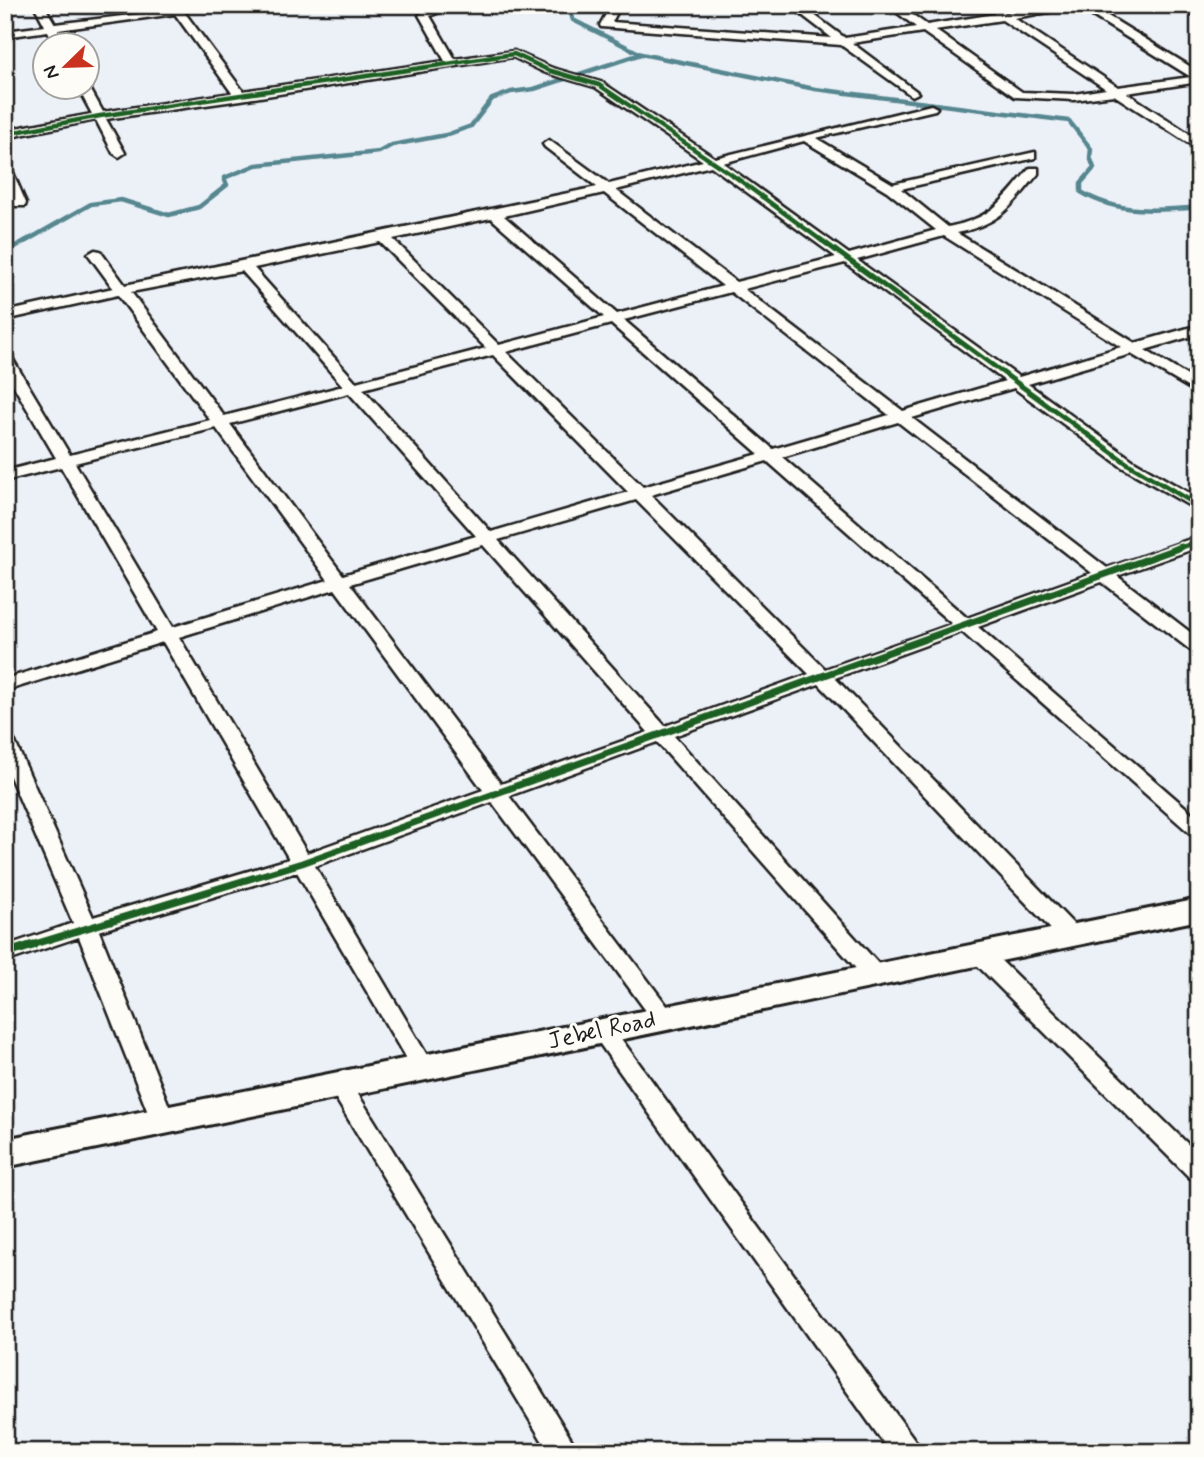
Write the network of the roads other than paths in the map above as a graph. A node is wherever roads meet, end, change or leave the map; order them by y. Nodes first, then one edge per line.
1 (38, 5) edge
2 (434, 5) edge
3 (616, 5) edge
4 (794, 5) edge
5 (892, 5) edge
6 (988, 5) edge
7 (1074, 5) edge
8 (1082, 5) edge
9 (1182, 5) edge
10 (176, 8) edge
11 (1002, 15) junction
12 (1199, 15) edge
13 (51, 27) junction
14 (925, 28) junction
15 (54, 32) edge
16 (5, 34) edge
17 (841, 41) junction
18 (453, 65) junction
19 (1199, 78) edge
20 (1118, 91) junction
21 (912, 93) dead end
22 (241, 97) junction
23 (92, 102) edge
24 (931, 108) dead end
25 (100, 116) junction
26 (5, 134) edge
27 (806, 137) junction
28 (548, 144) dead end
29 (1199, 146) edge
30 (119, 153) dead end
31 (1031, 155) dead end
32 (713, 163) junction
33 (1034, 171) dead end
34 (7, 176) edge
35 (604, 187) junction
36 (891, 188) junction
37 (20, 203) dead end
38 (493, 213) junction
39 (945, 230) junction
40 (383, 237) junction
41 (95, 254) dead end
42 (847, 261) junction
43 (245, 266) junction
44 (733, 287) junction
45 (121, 289) junction
46 (5, 316) edge
47 (614, 319) junction
48 (1199, 329) edge
49 (1135, 348) junction
50 (497, 351) junction
51 (5, 358) edge
52 (1017, 383) junction
53 (354, 388) junction
54 (1199, 390) edge
55 (901, 417) junction
56 (221, 423) junction
57 (771, 455) junction
58 (65, 461) junction
59 (5, 475) edge
60 (640, 494) junction
61 (1199, 506) edge
62 (487, 539) junction
63 (1199, 541) edge
64 (1104, 575) junction
65 (339, 582) junction
66 (964, 625) junction
67 (167, 633) junction
68 (1199, 648) edge
69 (822, 676) junction
70 (5, 685) edge
71 (661, 734) junction
72 (5, 742) edge
73 (496, 793) junction
74 (1199, 830) edge
75 (302, 863) junction
76 (1199, 909) edge
77 (86, 927) junction
78 (1071, 936) junction
79 (5, 954) edge
80 (980, 954) junction
81 (875, 975) junction
82 (663, 1017) junction
83 (603, 1031) junction
84 (422, 1068) junction
85 (340, 1085) junction
86 (163, 1121) junction
87 (5, 1153) edge
88 (1199, 1171) edge
89 (565, 1452) edge
90 (907, 1452) edge

1 - 13 street
2 - 18 street
3 - 17 street
4 - 17 street
5 - 14 street
6 - 11 street
7 - 11 street
8 - 19 street
9 - 12 street
10 - 13 street
10 - 22 street
11 - 14 street
11 - 20 street
13 - 15 street
13 - 16 street
14 - 17 street
14 - 20 street
17 - 21 street
18 - 22 street
18 - 32 street
19 - 20 street
20 - 29 street
22 - 25 street
23 - 25 street
24 - 27 street
25 - 26 street
25 - 30 street
27 - 32 street
27 - 36 street
28 - 35 street
31 - 36 street
32 - 35 street
32 - 42 street
33 - 39 street
34 - 37 street
35 - 38 street
35 - 44 street
36 - 39 street
38 - 40 street
38 - 47 street
39 - 42 street
39 - 49 street
40 - 43 street
40 - 50 street
41 - 45 street
42 - 44 street
42 - 52 street
43 - 45 street
43 - 53 street
44 - 47 street
44 - 55 street
45 - 46 street
45 - 56 street
47 - 50 street
47 - 57 street
48 - 49 street
49 - 52 street
49 - 54 street
50 - 53 street
50 - 60 street
51 - 58 street
52 - 55 street
52 - 61 street
53 - 56 street
53 - 62 street
55 - 57 street
55 - 64 street
56 - 58 street
56 - 65 street
57 - 60 street
57 - 66 street
58 - 59 street
58 - 67 street
60 - 62 street
60 - 69 street
62 - 65 street
62 - 71 street
63 - 64 street
64 - 66 street
64 - 68 street
65 - 67 street
65 - 73 street
66 - 69 street
66 - 74 street
67 - 70 street
67 - 75 street
69 - 71 street
69 - 78 street
71 - 73 street
71 - 81 street
72 - 77 street
73 - 75 street
73 - 82 street
75 - 77 street
75 - 84 street
76 - 78 main road, Jebel Road
77 - 79 street
77 - 86 street
78 - 80 main road, Jebel Road
80 - 81 main road, Jebel Road
80 - 88 street
81 - 82 main road, Jebel Road
82 - 83 main road, Jebel Road
83 - 84 main road, Jebel Road
83 - 90 street
84 - 85 main road, Jebel Road
85 - 86 main road, Jebel Road
85 - 89 street
86 - 87 main road, Jebel Road

